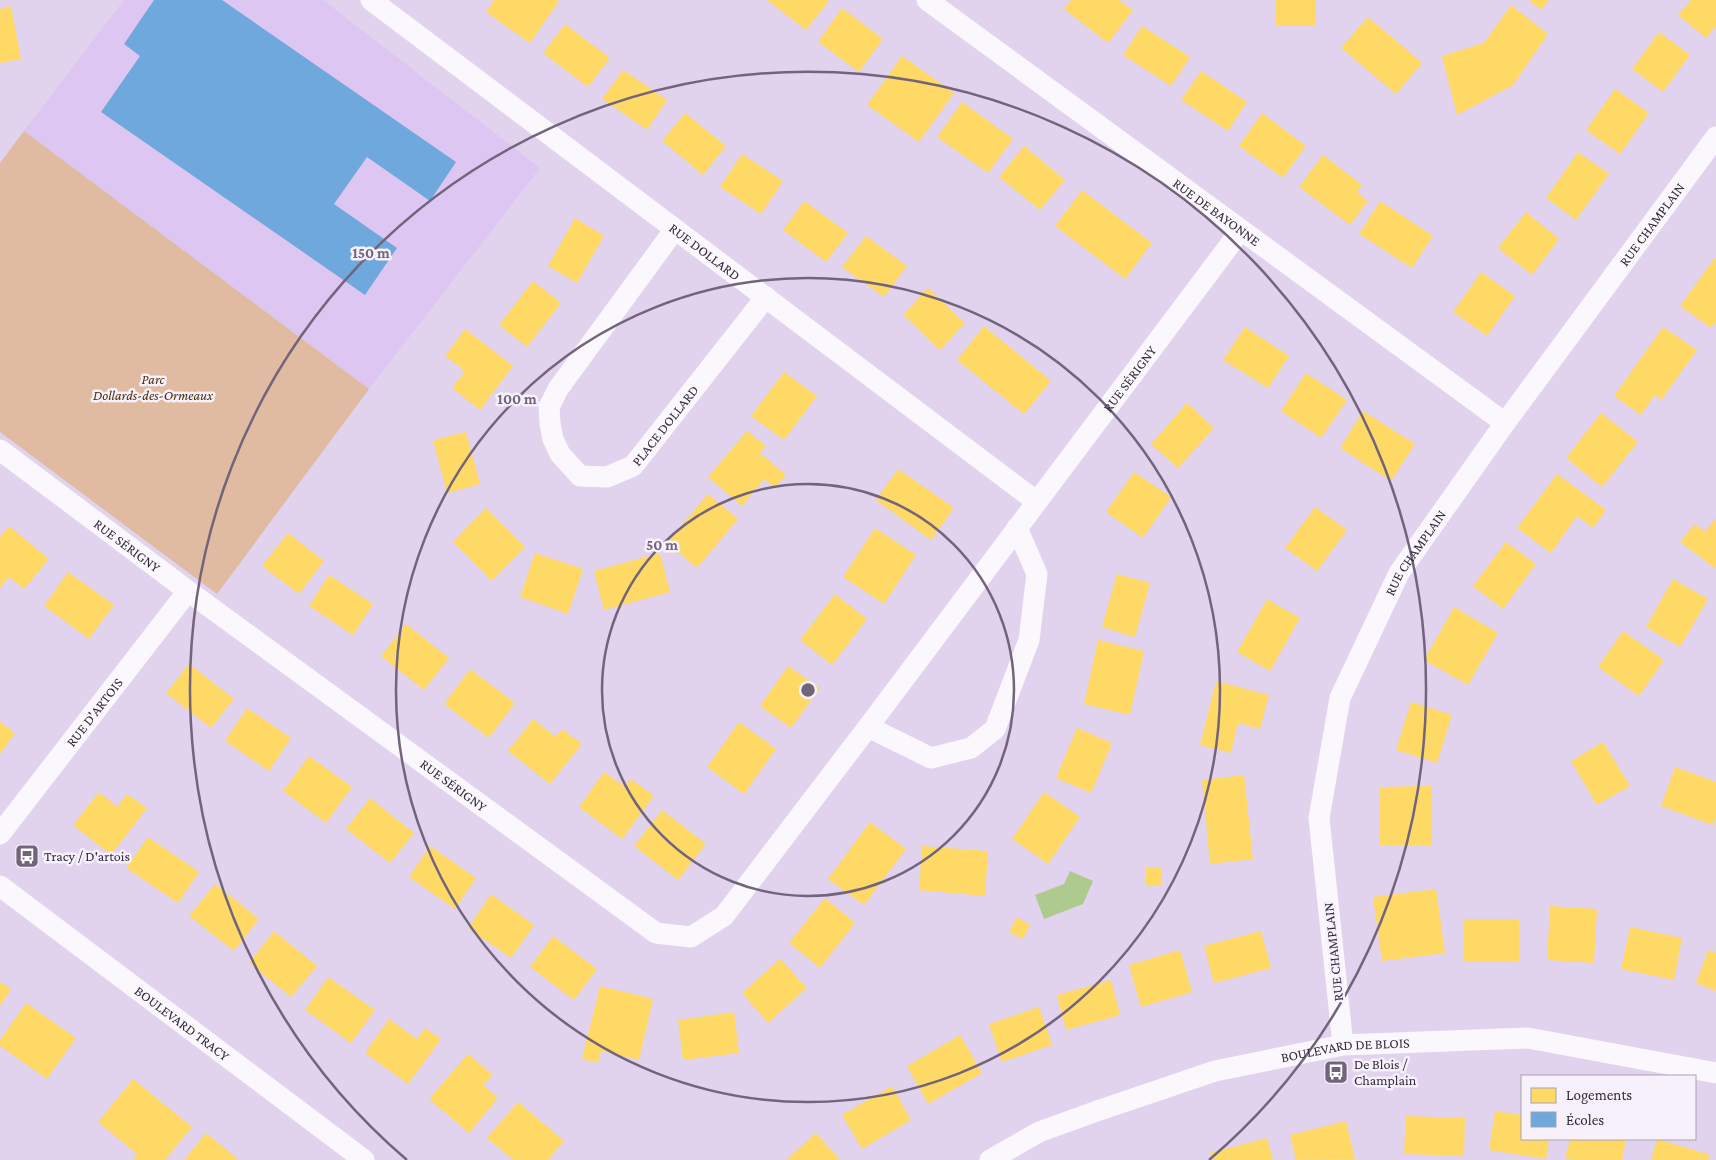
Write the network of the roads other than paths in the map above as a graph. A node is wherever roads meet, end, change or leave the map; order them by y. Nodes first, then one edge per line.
1 (371, 0) edge
2 (927, 0) edge
3 (1716, 137) edge
4 (675, 229) junction
5 (1241, 230) junction
6 (766, 297) junction
7 (1505, 422) junction
8 (0, 450) edge
9 (1037, 502) junction
10 (1018, 528) junction
11 (188, 591) junction
12 (868, 727) junction
13 (0, 834) edge
14 (0, 886) edge
15 (1343, 1046) junction
16 (1716, 1073) edge
17 (364, 1160) edge
18 (990, 1160) edge

1 - 4 street, RUE DOLLARD
2 - 5 street, RUE DE BAYONNE
3 - 7 street, RUE CHAMPLAIN
4 - 6 street, RUE DOLLARD
4 - 6 street, PLACE DOLLARD
5 - 7 street, RUE DE BAYONNE
5 - 9 street, RUE SÉRIGNY
6 - 9 street, RUE DOLLARD
7 - 15 street, RUE CHAMPLAIN
8 - 11 street, RUE SÉRIGNY
9 - 10 street, RUE SÉRIGNY
10 - 12 street, RUE SÉRIGNY
10 - 12 street
11 - 12 street, RUE SÉRIGNY
11 - 13 street, RUE D'ARTOIS
14 - 17 street, BOULEVARD TRACY
15 - 16 street, BOULEVARD DE BLOIS
15 - 18 street, BOULEVARD DE BLOIS

